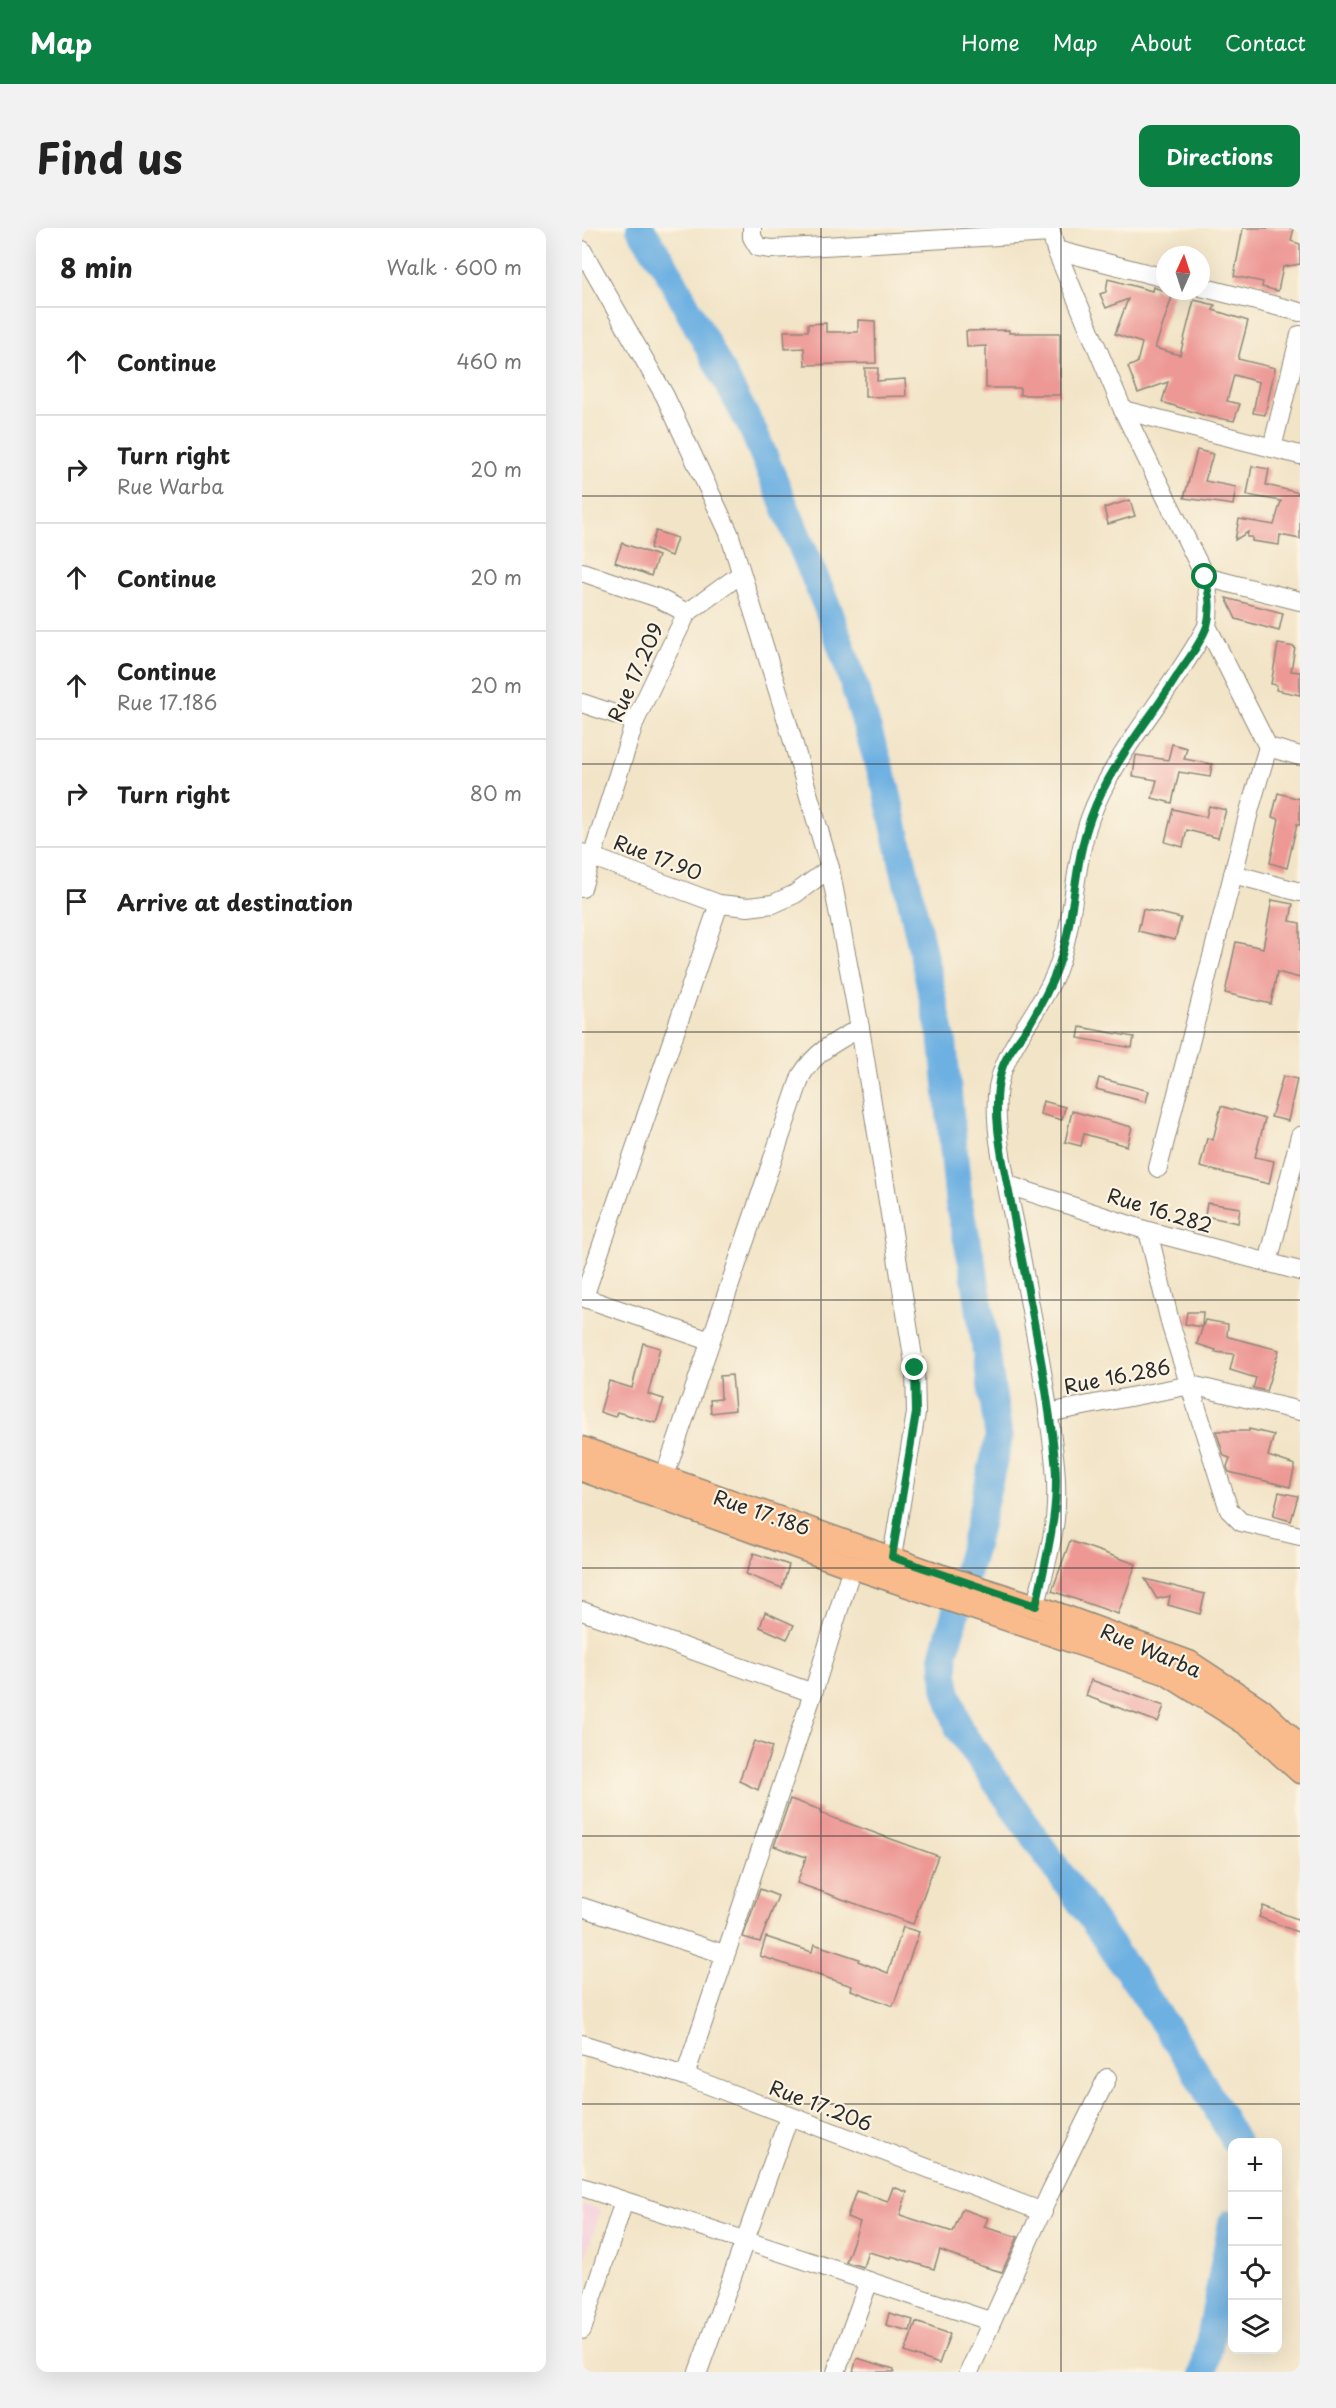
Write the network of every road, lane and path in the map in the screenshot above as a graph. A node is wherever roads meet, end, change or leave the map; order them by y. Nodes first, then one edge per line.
1 (752, 228) edge
2 (944, 234) edge
3 (1052, 237) edge
4 (582, 250) edge
5 (1156, 275) edge
6 (1210, 289) edge
7 (1300, 312) edge
8 (1300, 335) edge
9 (1124, 410) junction
10 (1272, 447) junction
11 (1300, 455) edge
12 (582, 572) edge
13 (741, 574) junction
14 (1205, 577) junction
15 (1300, 601) edge
16 (687, 613) junction
17 (1206, 626) junction
18 (582, 703) edge
19 (636, 721) junction
20 (1268, 747) junction
21 (1300, 756) edge
22 (587, 854) edge
23 (830, 868) junction
24 (1233, 874) junction
25 (582, 888) edge
26 (1300, 892) edge
27 (718, 904) junction
28 (860, 1028) junction
29 (1300, 1136) edge
30 (1158, 1168) dead end
31 (1008, 1185) junction
32 (1148, 1231) junction
33 (1268, 1263) junction
34 (1300, 1271) edge
35 (583, 1297) edge
36 (710, 1341) junction
37 (1191, 1385) junction
38 (1300, 1412) edge
39 (1048, 1413) junction
40 (582, 1448) edge
41 (582, 1470) edge
42 (664, 1478) junction
43 (1300, 1536) edge
44 (892, 1557) junction
45 (852, 1567) junction
46 (939, 1586) junction
47 (979, 1598) junction
48 (1036, 1606) junction
49 (582, 1611) edge
50 (813, 1693) junction
51 (1300, 1746) edge
52 (1300, 1772) edge
53 (582, 1907) edge
54 (724, 1954) junction
55 (582, 2044) edge
56 (685, 2076) junction
57 (1107, 2078) dead end
58 (789, 2117) junction
59 (582, 2187) edge
60 (624, 2201) junction
61 (1043, 2212) junction
62 (745, 2240) junction
63 (869, 2281) junction
64 (990, 2321) junction
65 (582, 2330) edge
66 (698, 2372) edge
67 (836, 2372) edge
68 (969, 2372) edge

1 - 2 street
2 - 3 street
3 - 5 street
3 - 9 street
4 - 13 street
6 - 7 street
8 - 10 street
9 - 10 street
9 - 14 street
10 - 11 street
12 - 16 street
13 - 16 street
13 - 23 street
14 - 15 street
14 - 17 street
16 - 19 street, Rue 17.209
17 - 20 street
17 - 31 street
18 - 19 street
19 - 22 street, Rue 17.209
20 - 21 street
20 - 24 street
22 - 25 street, Rue 17.209
22 - 27 street, Rue 17.90
23 - 27 street, Rue 17.90
23 - 28 street
24 - 26 street
24 - 30 street
27 - 35 street
28 - 36 street
28 - 44 street
29 - 33 street
31 - 32 street, Rue 16.282
31 - 39 street
32 - 33 street, Rue 16.282
32 - 37 street
33 - 34 street, Rue 16.282
35 - 36 street
36 - 42 street
37 - 38 street, Rue 16.286
37 - 39 street, Rue 16.286
37 - 43 street
39 - 48 street
40 - 42 main road, Rue 17.186
41 - 45 main road
42 - 44 main road, Rue 17.186
44 - 46 main road, Rue 17.186
45 - 46 main road
45 - 50 street
46 - 47 main road
47 - 48 main road, Rue Warba
47 - 52 main road
48 - 51 main road, Rue Warba
49 - 50 street
50 - 54 street
53 - 54 street
54 - 56 street
55 - 56 street, Rue 17.206
56 - 58 street, Rue 17.206
57 - 61 street
58 - 61 street, Rue 17.206
58 - 62 street
59 - 60 street
60 - 62 street
60 - 65 street
61 - 64 street
62 - 63 street
62 - 66 street
63 - 64 street
63 - 67 street
64 - 68 street

